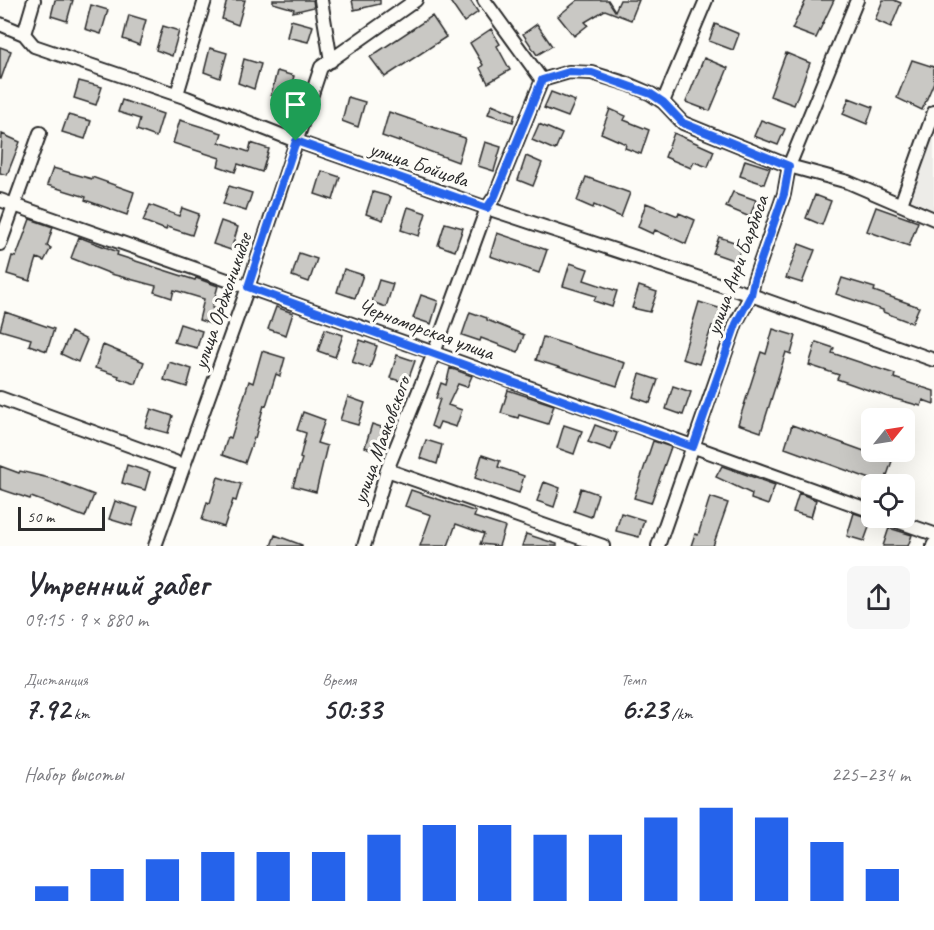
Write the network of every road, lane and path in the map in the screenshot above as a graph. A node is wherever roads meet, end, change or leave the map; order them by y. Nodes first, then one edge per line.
1 (34, 0) edge
2 (205, 0) edge
3 (321, 0) edge
4 (416, 0) edge
5 (484, 0) edge
6 (706, 0) edge
7 (857, 0) edge
8 (0, 24) edge
9 (24, 34) junction
10 (326, 64) junction
11 (542, 80) junction
12 (177, 94) junction
13 (663, 102) junction
14 (934, 112) edge
15 (40, 133) dead end
16 (296, 141) junction
17 (789, 166) junction
18 (0, 200) edge
19 (901, 204) junction
20 (14, 206) junction
21 (487, 208) junction
22 (934, 219) edge
23 (0, 244) edge
24 (248, 287) junction
25 (751, 295) junction
26 (434, 352) junction
27 (934, 360) edge
28 (0, 398) edge
29 (693, 447) junction
30 (175, 462) dead end
31 (387, 470) junction
32 (861, 508) edge
33 (915, 527) edge
34 (934, 534) edge
35 (155, 546) edge
36 (364, 546) edge
37 (603, 546) edge
38 (658, 546) edge

1 - 9 street
2 - 12 street
3 - 10 street, улица Орджоникидзе
4 - 10 street
5 - 11 street
6 - 13 street
7 - 17 street, улица Анри Барбюса
8 - 9 street, улица Бойцова
9 - 12 street, улица Бойцова
10 - 16 street, улица Орджоникидзе
11 - 13 street
11 - 21 street, улица Маяковского
12 - 16 street, улица Бойцова
13 - 17 street
14 - 19 street
15 - 20 street
16 - 21 street, улица Бойцова
16 - 24 street, улица Орджоникидзе
17 - 19 street
17 - 25 street, улица Анри Барбюса
18 - 20 street, Черноморская улица
19 - 22 street
20 - 23 street
20 - 24 street, Черноморская улица
21 - 25 street, улица Бойцова
21 - 26 street, улица Маяковского
24 - 26 street, Черноморская улица
24 - 35 street, улица Орджоникидзе
25 - 27 street, улица Бойцова
25 - 29 street, улица Анри Барбюса
26 - 29 street, Черноморская улица
26 - 31 street, улица Маяковского
28 - 30 street
29 - 32 street, Черноморская улица
29 - 38 street, улица Анри Барбюса
31 - 36 street, улица Маяковского
31 - 37 street
33 - 34 street

